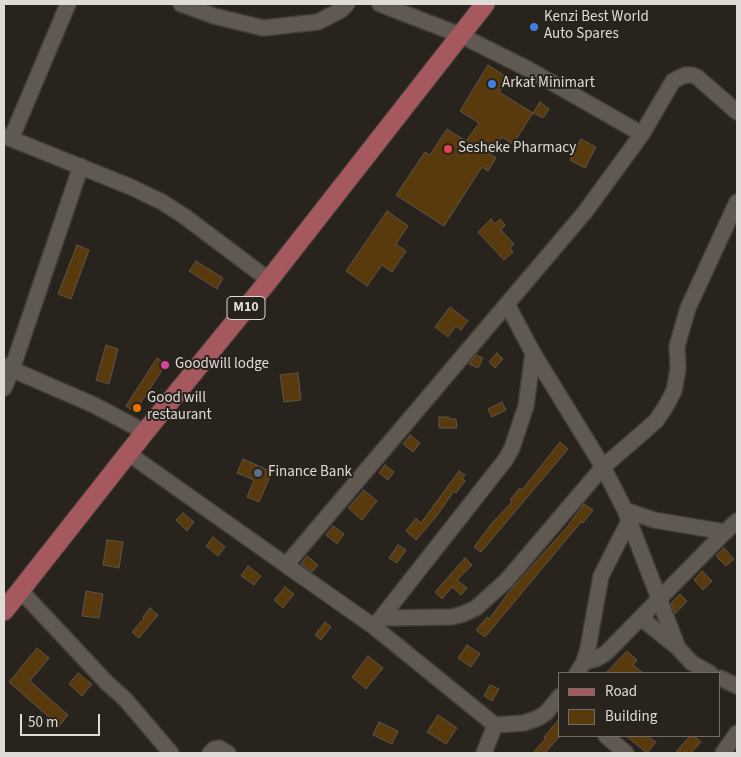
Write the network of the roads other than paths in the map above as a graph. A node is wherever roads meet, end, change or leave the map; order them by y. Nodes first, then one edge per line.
1 (68, 4) edge
2 (182, 4) edge
3 (347, 4) edge
4 (380, 4) edge
5 (485, 4) edge
6 (460, 35) junction
7 (737, 112) edge
8 (642, 134) junction
9 (7, 138) edge
10 (81, 166) junction
11 (737, 202) edge
12 (269, 280) junction
13 (507, 304) junction
14 (533, 353) junction
15 (8, 367) edge
16 (4, 388) edge
17 (145, 432) junction
18 (129, 454) junction
19 (603, 467) junction
20 (627, 516) junction
21 (737, 521) edge
22 (725, 532) junction
23 (286, 565) junction
24 (20, 590) junction
25 (661, 599) junction
26 (4, 611) edge
27 (641, 618) junction
28 (377, 622) junction
29 (678, 648) junction
30 (581, 668) edge
31 (708, 672) edge
32 (721, 678) edge
33 (737, 686) edge
34 (558, 698) edge
35 (495, 725) junction
36 (155, 732) junction
37 (737, 733) edge
38 (607, 737) edge
39 (156, 753) edge
40 (172, 753) edge
41 (210, 753) edge
42 (228, 753) edge
43 (484, 753) edge
44 (626, 753) edge
45 (723, 753) edge

1 - 9 street
2 - 3 street
4 - 6 street
5 - 6 main road, M10
6 - 8 street
6 - 12 main road, M10
7 - 8 street
8 - 13 street
9 - 10 street
10 - 12 street
10 - 15 street
11 - 19 street
12 - 17 main road, M10
13 - 14 street
13 - 23 street
14 - 19 street
14 - 28 street
15 - 16 street
15 - 17 street
17 - 18 main road, M10
18 - 23 street
18 - 24 main road, M10
19 - 20 street
19 - 28 street
20 - 22 street
20 - 25 street
20 - 30 street
21 - 22 street
22 - 25 street
23 - 28 street
24 - 26 main road, M10
24 - 36 street
25 - 27 street
25 - 29 street
27 - 29 street
27 - 30 street
28 - 35 street
29 - 31 street
32 - 33 street
34 - 35 street
35 - 43 street
36 - 39 street
36 - 40 street
37 - 45 street
38 - 44 street
41 - 42 street

